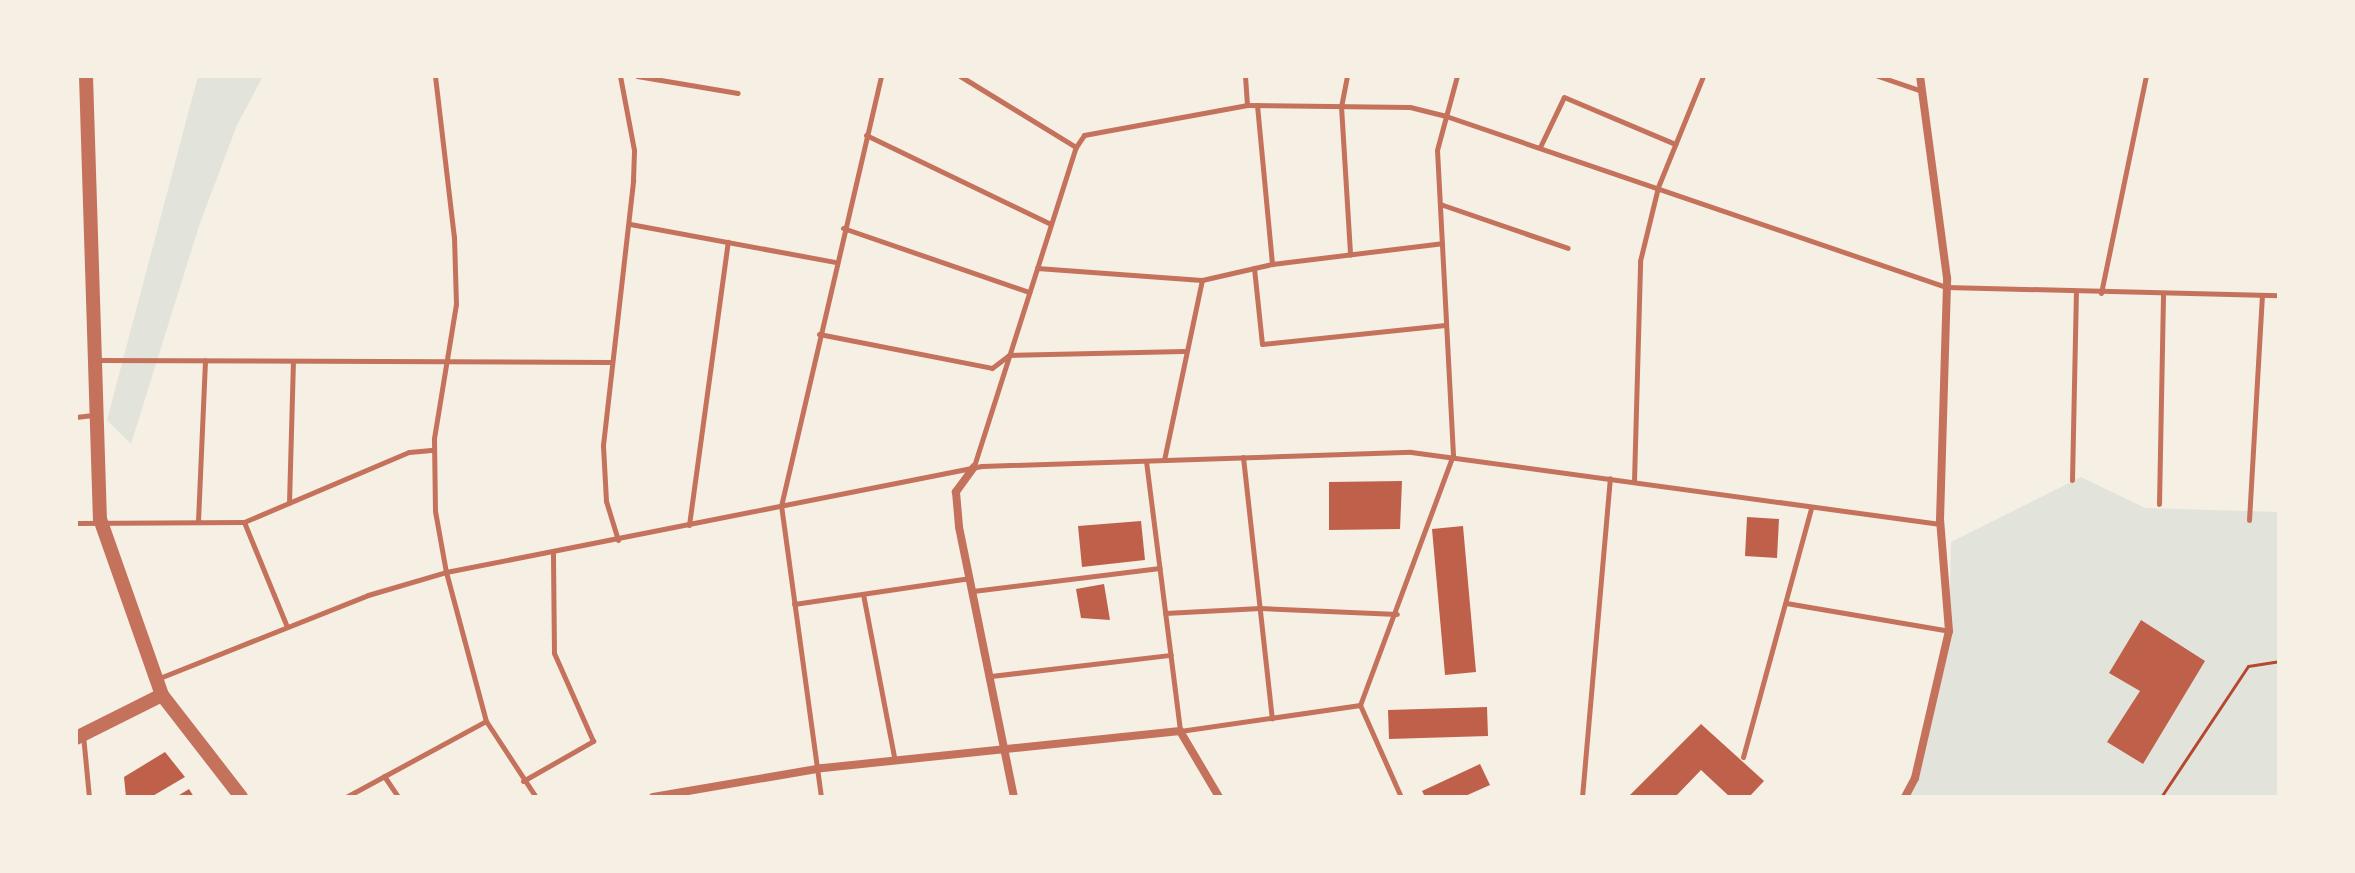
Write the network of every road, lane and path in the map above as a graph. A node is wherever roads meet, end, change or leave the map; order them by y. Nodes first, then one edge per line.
1 (86, 76) edge
2 (435, 76) edge
3 (620, 76) edge
4 (637, 76) edge
5 (881, 76) edge
6 (960, 76) edge
7 (1245, 76) edge
8 (1347, 76) edge
9 (1457, 76) edge
10 (1703, 76) edge
11 (1878, 76) edge
12 (1920, 76) edge
13 (2146, 76) edge
14 (1922, 91) junction
15 (738, 93) dead end
16 (1247, 105) junction
17 (1257, 105) junction
18 (1341, 106) junction
19 (1443, 115) junction
20 (866, 135) junction
21 (1675, 144) junction
22 (1076, 147) junction
23 (1540, 147) junction
24 (82, 161) edge
25 (1658, 187) junction
26 (1440, 204) junction
27 (630, 224) junction
28 (1051, 224) junction
29 (843, 228) junction
30 (728, 242) junction
31 (1442, 243) junction
32 (1568, 248) dead end
33 (1350, 255) junction
34 (835, 262) junction
35 (1272, 264) junction
36 (1037, 268) junction
37 (1254, 268) junction
38 (1202, 280) junction
39 (1946, 287) junction
40 (1029, 292) junction
41 (2076, 292) junction
42 (2101, 293) junction
43 (2163, 294) junction
44 (2262, 295) junction
45 (2279, 295) edge
46 (1445, 325) junction
47 (819, 334) junction
48 (1184, 351) junction
49 (1009, 355) junction
50 (92, 359) junction
51 (205, 360) junction
52 (293, 361) junction
53 (449, 361) junction
54 (611, 362) junction
55 (93, 415) junction
56 (76, 417) edge
57 (434, 450) junction
58 (1453, 455) junction
59 (1243, 457) junction
60 (1164, 460) junction
61 (1146, 461) junction
62 (974, 467) junction
63 (1610, 478) junction
64 (2072, 480) dead end
65 (1634, 481) junction
66 (289, 503) junction
67 (2159, 504) dead end
68 (781, 506) junction
69 (1811, 509) junction
70 (100, 519) junction
71 (2249, 520) dead end
72 (198, 521) junction
73 (244, 522) junction
74 (76, 523) edge
75 (1940, 524) junction
76 (689, 525) junction
77 (618, 540) junction
78 (553, 552) junction
79 (1160, 568) junction
80 (446, 572) junction
81 (970, 578) junction
82 (973, 591) junction
83 (863, 594) junction
84 (1786, 603) junction
85 (794, 604) junction
86 (1260, 608) junction
87 (1165, 613) junction
88 (1397, 614) junction
89 (287, 627) junction
90 (1949, 631) junction
91 (1171, 655) junction
92 (2279, 661) edge
93 (991, 676) junction
94 (156, 679) junction
95 (162, 695) junction
96 (2279, 697) edge
97 (1360, 705) junction
98 (2279, 706) edge
99 (1272, 718) junction
100 (486, 721) junction
101 (1180, 731) junction
102 (80, 736) edge
103 (1006, 749) junction
104 (1743, 757) dead end
105 (895, 761) junction
106 (817, 770) junction
107 (384, 776) junction
108 (523, 781) junction
109 (89, 797) edge
110 (241, 797) edge
111 (346, 797) edge
112 (398, 797) edge
113 (536, 797) edge
114 (653, 797) edge
115 (821, 797) edge
116 (1014, 797) edge
117 (1219, 797) edge
118 (1401, 797) edge
119 (1582, 797) edge
120 (1905, 797) edge
121 (2161, 797) edge

1 - 24 street
2 - 53 lane
3 - 27 lane
4 - 15 lane
5 - 20 lane
6 - 22 lane
7 - 16 lane
8 - 18 lane
9 - 19 lane
10 - 21 lane
11 - 14 lane
12 - 14 street
13 - 42 lane
14 - 39 street
16 - 17 lane
16 - 22 lane
17 - 18 lane
17 - 35 lane
18 - 19 lane
18 - 33 lane
19 - 23 lane
19 - 26 lane
20 - 28 lane
20 - 29 lane
21 - 23 lane
21 - 25 lane
22 - 28 lane
23 - 25 lane
24 - 50 street
25 - 39 lane
25 - 65 lane
26 - 31 lane
26 - 32 lane
27 - 30 lane
27 - 54 lane
28 - 36 lane
29 - 34 lane
29 - 40 lane
30 - 34 lane
30 - 76 lane
31 - 33 lane
31 - 46 lane
33 - 35 lane
34 - 47 lane
35 - 37 lane
36 - 38 lane
36 - 40 lane
37 - 38 lane
37 - 46 lane
38 - 48 lane
39 - 41 lane
39 - 75 street
40 - 49 lane
41 - 42 lane
41 - 64 lane
42 - 43 lane
43 - 44 lane
43 - 67 lane
44 - 45 lane
44 - 71 lane
46 - 58 lane
47 - 49 lane
47 - 68 lane
48 - 49 lane
48 - 60 lane
49 - 62 lane
50 - 51 lane
50 - 55 street
51 - 52 lane
51 - 72 lane
52 - 53 lane
52 - 66 lane
53 - 54 lane
53 - 57 lane
54 - 77 lane
55 - 56 lane
55 - 70 street
57 - 66 lane
57 - 80 lane
58 - 59 lane
58 - 63 lane
58 - 88 lane
59 - 60 lane
59 - 86 lane
60 - 61 lane
61 - 62 lane
61 - 79 lane
62 - 68 lane
62 - 81 street
63 - 65 lane
63 - 119 lane
65 - 69 lane
66 - 73 lane
68 - 76 lane
68 - 85 lane
69 - 75 lane
69 - 84 lane
70 - 72 lane
70 - 74 lane
70 - 94 street
72 - 73 lane
73 - 89 lane
75 - 90 street
76 - 77 lane
77 - 78 lane
78 - 80 lane
78 - 108 lane
79 - 82 lane
79 - 87 lane
80 - 89 lane
80 - 100 lane
81 - 82 street
81 - 83 lane
82 - 93 street
83 - 85 lane
83 - 105 lane
84 - 90 lane
84 - 104 lane
85 - 106 lane
86 - 87 lane
86 - 88 lane
86 - 99 lane
87 - 91 lane
88 - 97 lane
89 - 94 lane
90 - 120 street
91 - 93 lane
91 - 101 lane
92 - 121 path
93 - 103 street
94 - 95 street
95 - 102 street
95 - 110 street
96 - 98 path
97 - 99 lane
97 - 118 lane
99 - 101 lane
100 - 107 lane
100 - 108 lane
101 - 103 street
101 - 117 street
102 - 109 lane
103 - 105 street
103 - 116 street
105 - 106 street
106 - 114 street
106 - 115 lane
107 - 111 lane
107 - 112 lane
108 - 113 lane

